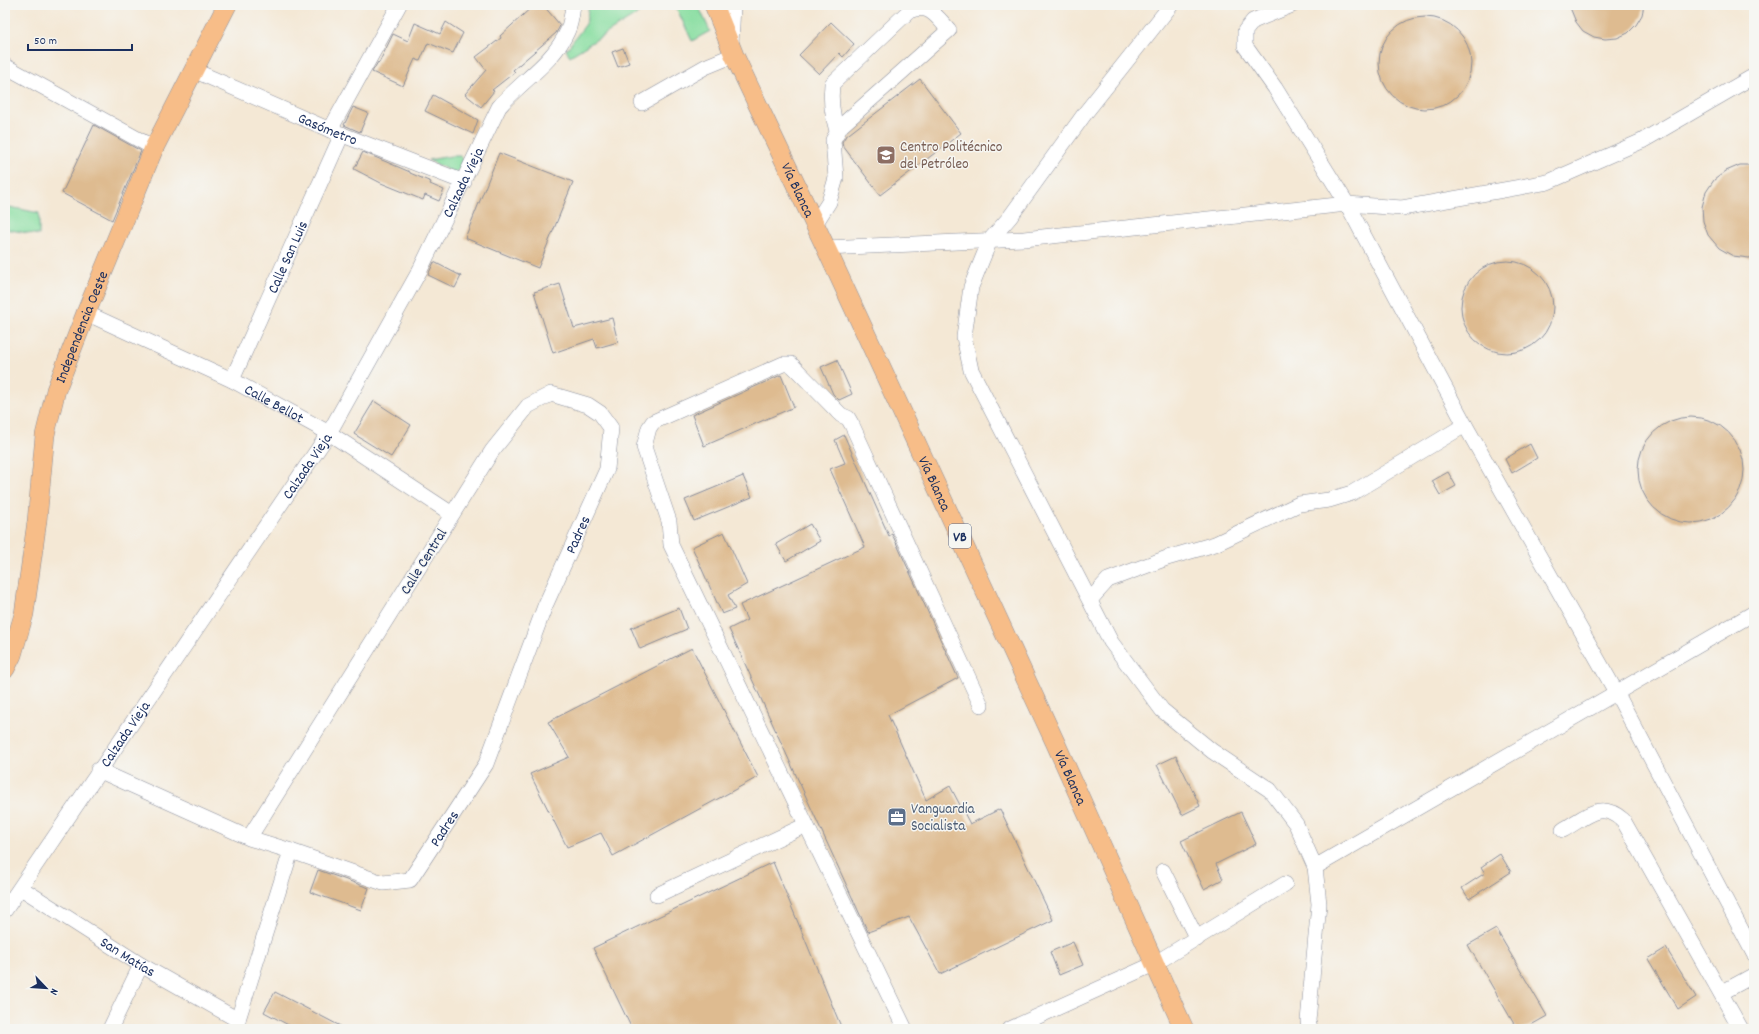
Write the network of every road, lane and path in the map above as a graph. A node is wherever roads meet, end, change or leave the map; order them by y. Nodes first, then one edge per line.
1 (227, 5) edge
2 (399, 5) edge
3 (714, 5) edge
4 (733, 5) edge
5 (1171, 5) edge
6 (1292, 5) edge
7 (573, 6) edge
8 (733, 50) junction
9 (5, 66) edge
10 (193, 70) junction
11 (1754, 76) edge
12 (642, 103) dead end
13 (837, 131) junction
14 (336, 132) junction
15 (154, 148) junction
16 (464, 182) junction
17 (1346, 204) junction
18 (815, 224) junction
19 (990, 240) junction
20 (826, 248) junction
21 (86, 313) junction
22 (232, 380) junction
23 (1465, 425) junction
24 (329, 433) junction
25 (607, 469) joint
26 (452, 514) junction
27 (1090, 600) junction
28 (1754, 613) edge
29 (5, 668) edge
30 (1616, 692) junction
31 (981, 704) dead end
32 (98, 770) junction
33 (806, 825) junction
34 (1563, 830) dead end
35 (249, 838) junction
36 (292, 851) junction
37 (1315, 867) junction
38 (1163, 871) dead end
39 (1285, 884) dead end
40 (21, 888) junction
41 (657, 895) dead end
42 (5, 910) edge
43 (1197, 939) junction
44 (1754, 954) edge
45 (1154, 964) junction
46 (141, 965) junction
47 (1754, 975) edge
48 (1721, 993) junction
49 (236, 1025) edge
50 (110, 1029) edge
51 (905, 1029) edge
52 (1010, 1029) edge
53 (1184, 1029) edge
54 (1310, 1029) edge
55 (1741, 1029) edge

1 - 10 main road, Independencia Oeste
2 - 14 street, Calle San Luis
3 - 8 main road, Vía Blanca / VB
4 - 8 street
5 - 19 street
6 - 17 street
7 - 16 street, Calzada Vieja
8 - 12 street
8 - 18 main road, Vía Blanca / VB
9 - 15 street
10 - 14 street, Gasómetro
10 - 15 main road, Independencia Oeste
11 - 17 street
13 - 13 street
13 - 18 street
14 - 16 street, Gasómetro
14 - 22 street, Calle San Luis
15 - 21 main road, Independencia Oeste
16 - 24 street, Calzada Vieja
17 - 19 street
17 - 23 street
18 - 20 main road, Vía Blanca / VB
19 - 20 street
19 - 27 street
20 - 45 main road, Vía Blanca / VB
21 - 22 street, Calle Bellot
21 - 29 main road, Independencia Oeste
22 - 24 street, Calle Bellot
23 - 27 street
23 - 30 street
24 - 26 street, Calle Bellot
24 - 32 street, Calzada Vieja
25 - 26 street, Calle Central
25 - 36 street, Padres
26 - 35 street, Calle Central
27 - 37 street
28 - 30 street
30 - 37 street
30 - 44 street
31 - 33 street
32 - 35 street, Padres
32 - 40 street, Calzada Vieja
33 - 41 street
33 - 51 street
34 - 48 street
35 - 36 street, Padres
36 - 49 street
37 - 54 street
38 - 43 street
39 - 43 street
40 - 42 street, Calzada Vieja
40 - 46 street, San Matías
43 - 45 street
45 - 52 street
45 - 53 main road, Vía Blanca / VB
46 - 49 street, San Matías
46 - 50 street
47 - 48 street
48 - 55 street

